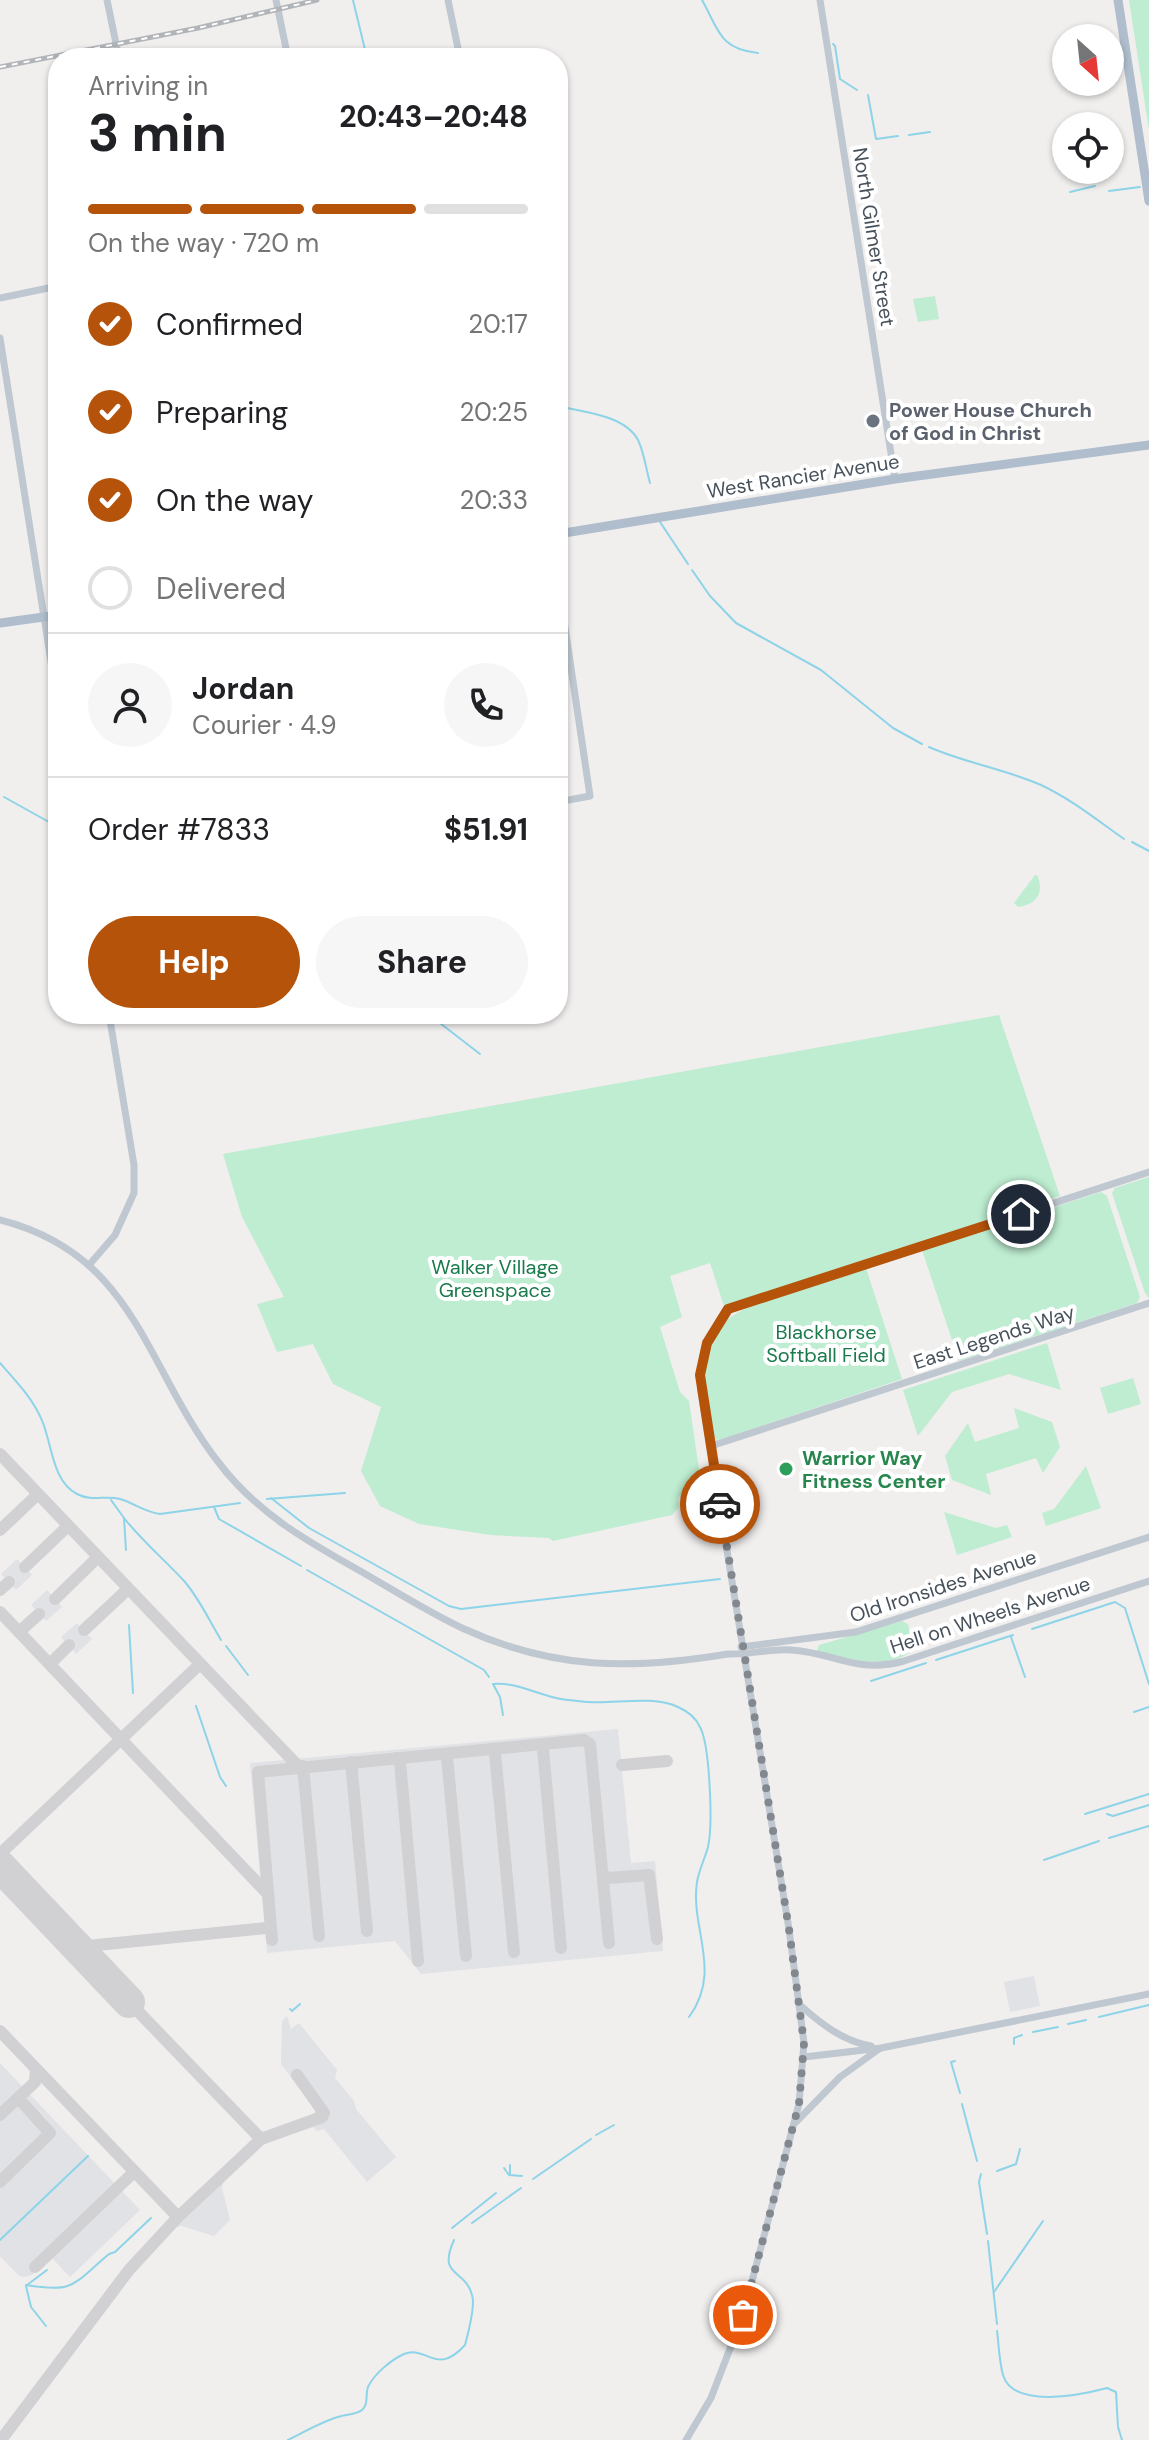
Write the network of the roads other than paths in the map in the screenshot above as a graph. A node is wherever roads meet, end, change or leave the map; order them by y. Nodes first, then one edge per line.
1 (107, 0) edge
2 (276, 0) edge
3 (448, 0) edge
4 (820, 0) edge
5 (1118, 0) edge
6 (117, 48) edge
7 (286, 48) edge
8 (458, 48) edge
9 (1149, 201) edge
10 (48, 288) edge
11 (0, 298) edge
12 (0, 338) edge
13 (1149, 445) edge
14 (895, 479) junction
15 (568, 532) edge
16 (45, 617) junction
17 (48, 617) edge
18 (0, 623) edge
19 (48, 638) edge
20 (568, 648) edge
21 (568, 800) edge
22 (111, 1024) edge
23 (1149, 1172) edge
24 (0, 1220) edge
25 (89, 1265) junction
26 (1149, 1303) edge
27 (711, 1446) junction
28 (1149, 1537) edge
29 (1149, 1581) edge
30 (743, 1651) junction
31 (1149, 1994) edge
32 (800, 2004) junction
33 (881, 2048) junction
34 (804, 2057) junction
35 (794, 2125) junction
36 (686, 2440) edge

1 - 6 street
2 - 7 street
3 - 8 street
4 - 14 street, North Gilmer Street
5 - 9 main road
10 - 11 street
12 - 16 street
13 - 14 main road, West Rancier Avenue
14 - 15 main road, West Rancier Avenue
16 - 17 main road
16 - 18 main road
16 - 19 street
20 - 21 street
22 - 25 street
23 - 27 street
24 - 25 street
25 - 30 street
26 - 27 street, East Legends Way
27 - 30 street
28 - 30 street, Old Ironsides Avenue
29 - 30 street, Hell on Wheels Avenue
30 - 32 street
31 - 33 street
32 - 33 street
32 - 34 street
33 - 34 street
33 - 35 street
34 - 35 street
35 - 36 street

